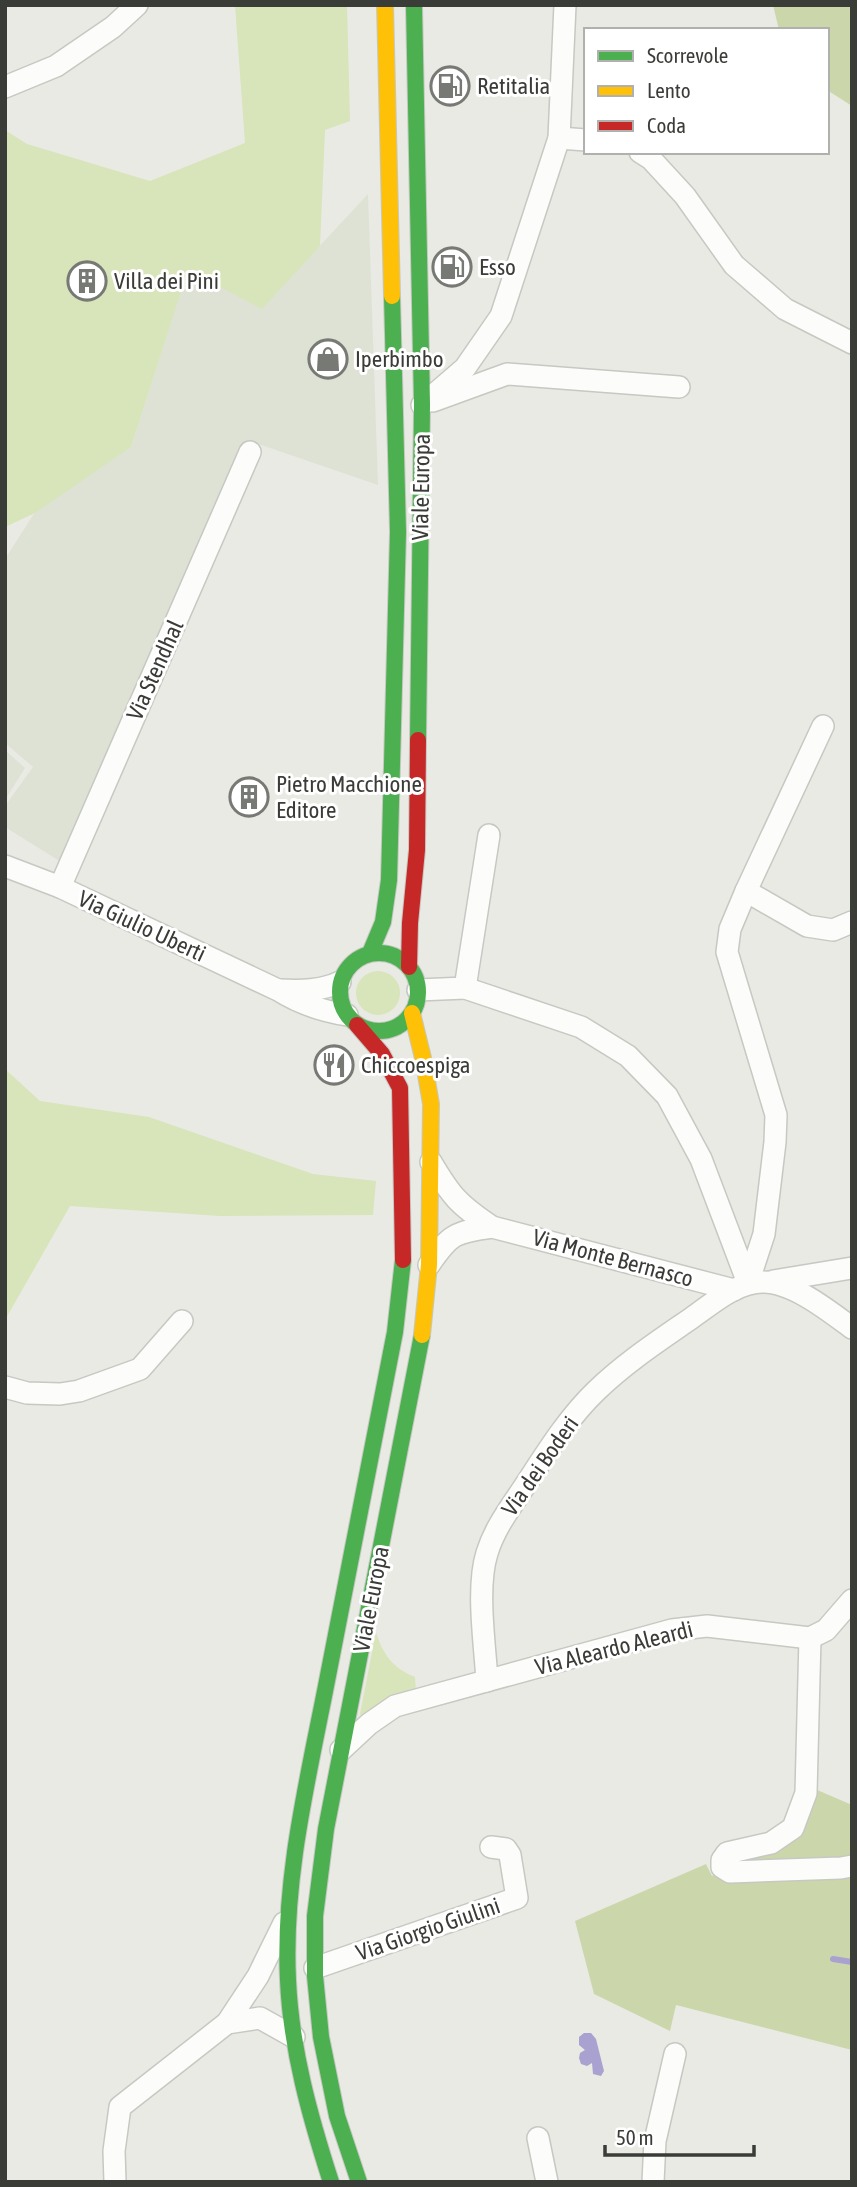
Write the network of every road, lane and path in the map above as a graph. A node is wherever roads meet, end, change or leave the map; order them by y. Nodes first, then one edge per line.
1 (137, 5) edge
2 (385, 5) edge
3 (414, 5) edge
4 (565, 5) edge
5 (5, 88) edge
6 (559, 138) junction
7 (584, 140) edge
8 (643, 154) edge
9 (852, 343) edge
10 (679, 387) dead end
11 (422, 405) junction
12 (250, 452) dead end
13 (823, 726) dead end
14 (489, 835) dead end
15 (5, 866) edge
16 (60, 887) junction
17 (746, 891) junction
18 (852, 922) edge
19 (370, 953) junction
20 (409, 967) junction
21 (340, 982) junction
22 (465, 988) junction
23 (278, 990) junction
24 (418, 990) junction
25 (412, 1013) junction
26 (352, 1020) junction
27 (430, 1160) junction
28 (492, 1227) junction
29 (429, 1265) junction
30 (852, 1268) edge
31 (750, 1285) junction
32 (181, 1321) dead end
33 (852, 1328) edge
34 (5, 1387) edge
35 (852, 1600) edge
36 (810, 1638) junction
37 (487, 1681) junction
38 (341, 1750) junction
39 (491, 1847) dead end
40 (852, 1866) edge
41 (288, 1916) junction
42 (315, 1968) junction
43 (227, 2023) junction
44 (295, 2037) junction
45 (675, 2054) dead end
46 (538, 2138) dead end
47 (115, 2182) edge
48 (331, 2182) edge
49 (359, 2182) edge
50 (547, 2182) edge
51 (653, 2182) edge

1 - 5 street
2 - 19 street, Viale Europa
3 - 11 street, Viale Europa
4 - 6 street
6 - 7 street
6 - 11 street
8 - 9 street
10 - 11 street
11 - 20 street, Viale Europa
12 - 16 street, Via Stendhal
13 - 17 street
14 - 22 street
15 - 16 street, Via Giulio Uberti
16 - 23 street, Via Giulio Uberti
17 - 18 street
17 - 31 street
19 - 20 street
19 - 21 street, Viale Europa
20 - 24 street, Viale Europa
21 - 23 street, Via Giulio Uberti
21 - 26 street, Viale Europa
22 - 24 street
22 - 31 street
23 - 26 street, Via Giulio Uberti
24 - 25 street, Viale Europa
25 - 26 street
25 - 27 street, Viale Europa
26 - 41 street, Viale Europa
27 - 28 street, Via Monte Bernasco
27 - 29 street, Viale Europa
28 - 29 street, Via Monte Bernasco
28 - 31 street, Via Monte Bernasco
29 - 38 street, Viale Europa
30 - 31 street, Via Monte Bernasco
31 - 33 street
31 - 37 street, Via dei Boderi
32 - 34 street
35 - 36 street
36 - 37 street, Via Aleardo Aleardi
36 - 40 street
37 - 38 street
38 - 42 street, Viale Europa
39 - 42 street, Via Giorgio Giulini
41 - 43 street
41 - 44 street, Viale Europa
42 - 49 street, Viale Europa
43 - 44 street
43 - 47 street
44 - 48 street, Viale Europa
45 - 51 street
46 - 50 street

